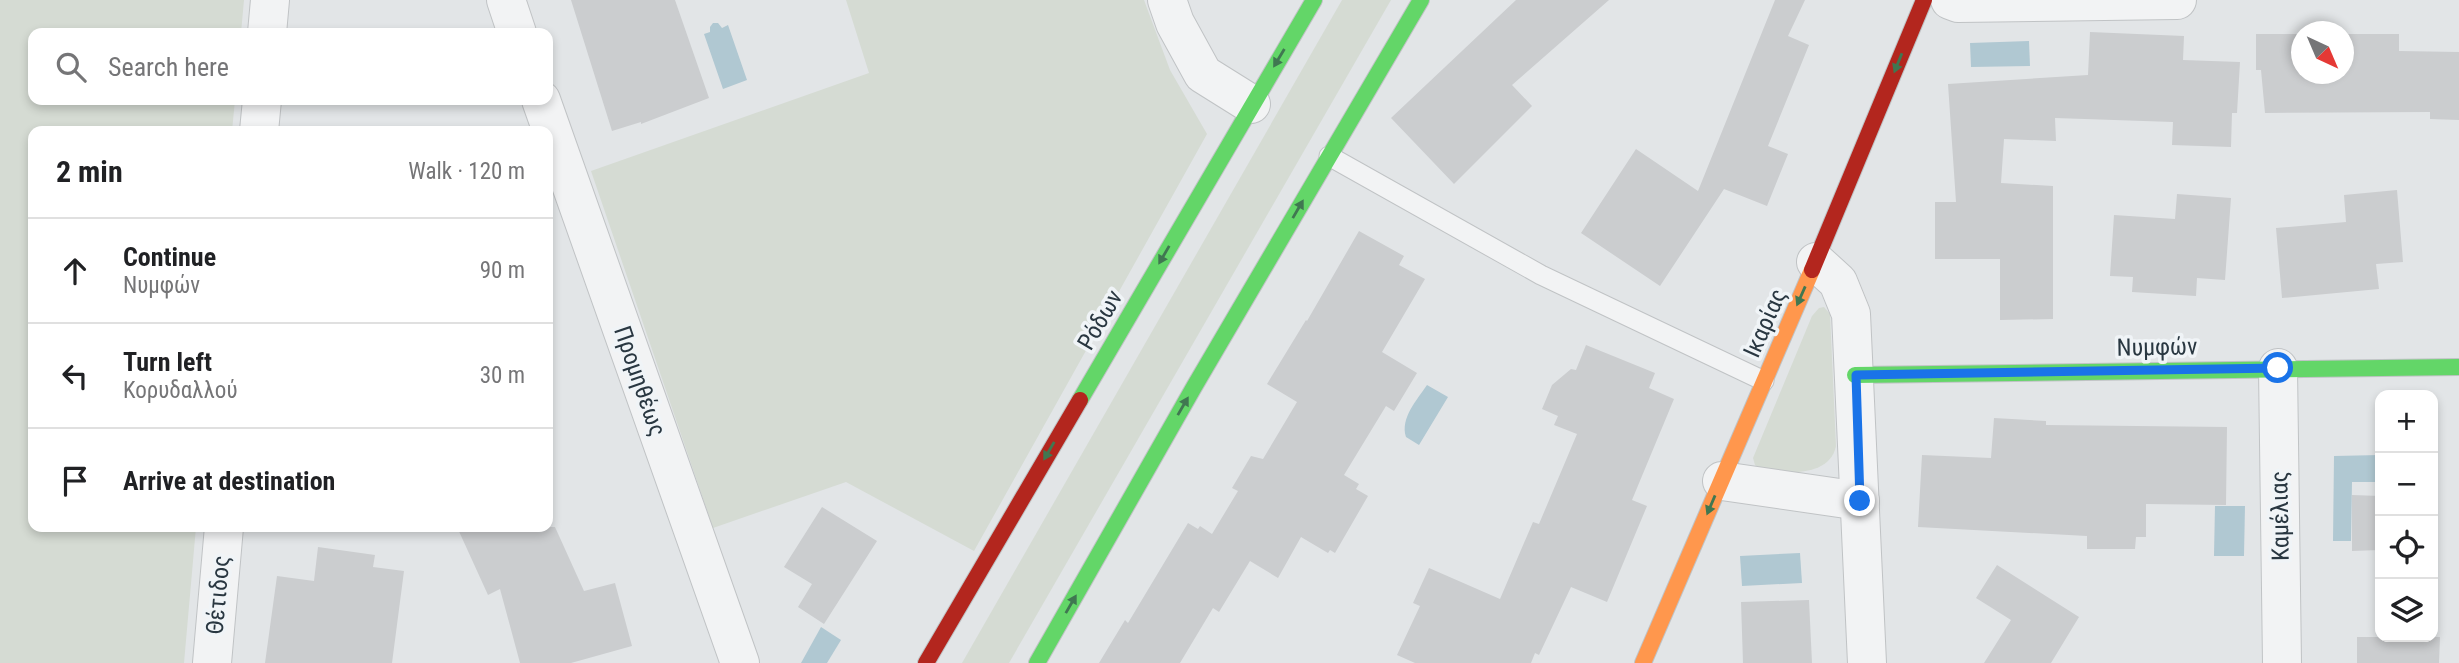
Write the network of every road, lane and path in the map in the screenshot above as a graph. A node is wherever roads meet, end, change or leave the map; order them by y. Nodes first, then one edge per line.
1 (270, 0) edge
2 (506, 0) edge
3 (1167, 0) edge
4 (1314, 0) edge
5 (1421, 0) edge
6 (1924, 0) edge
7 (1950, 0) edge
8 (2177, 0) edge
9 (267, 28) edge
10 (515, 28) edge
11 (1251, 104) junction
12 (262, 105) edge
13 (543, 105) edge
14 (259, 126) edge
15 (550, 126) edge
16 (553, 134) edge
17 (1329, 156) junction
18 (1816, 262) junction
19 (2459, 367) edge
20 (2278, 368) junction
21 (1856, 375) junction
22 (1764, 381) junction
23 (1721, 481) junction
24 (1860, 501) junction
25 (224, 532) edge
26 (212, 663) edge
27 (740, 663) edge
28 (926, 663) edge
29 (1037, 663) edge
30 (1643, 663) edge
31 (1867, 663) edge
32 (2282, 663) edge

1 - 9 street
2 - 10 street
3 - 11 street
4 -> 11 street, Ρόδων
5 - 17 street
6 -> 18 street, Ικαρίας
7 - 8 street
11 -> 28 street, Ρόδων
12 - 14 street
13 - 15 street, Προμηθέως
16 - 27 street, Προμηθέως
17 - 22 lane
29 -> 17 street
18 - 21 street
18 -> 22 street, Ικαρίας
19 - 20 street, Νυμφών
20 - 21 street, Νυμφών
20 - 32 street, Καμέλιας
21 - 24 street
22 - 23 street, Ικαρίας
23 - 24 street
23 -> 30 street, Ικαρίας
24 - 31 street
25 - 26 street, Θέτιδος

